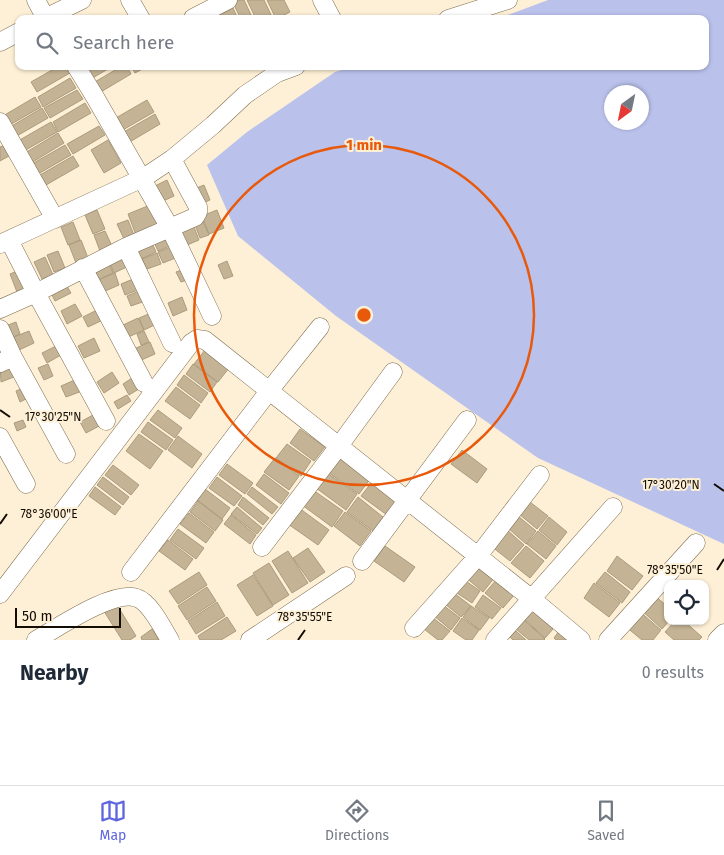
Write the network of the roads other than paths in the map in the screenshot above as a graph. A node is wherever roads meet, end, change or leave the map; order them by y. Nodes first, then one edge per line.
1 (36, 0) edge
2 (82, 0) edge
3 (130, 0) edge
4 (228, 0) edge
5 (322, 0) edge
6 (508, 0) edge
7 (44, 15) edge
8 (51, 15) edge
9 (139, 15) edge
10 (199, 15) edge
11 (330, 15) edge
12 (461, 15) edge
13 (15, 34) edge
14 (0, 42) edge
15 (78, 70) edge
16 (285, 70) edge
17 (267, 74) edge
18 (0, 122) edge
19 (172, 159) junction
20 (142, 179) junction
21 (55, 218) junction
22 (170, 228) junction
23 (5, 242) edge
24 (126, 247) junction
25 (83, 268) junction
26 (36, 293) junction
27 (0, 309) edge
28 (212, 316) dead end
29 (320, 327) dead end
30 (0, 329) edge
31 (172, 343) dead end
32 (7, 360) edge
33 (393, 372) dead end
34 (144, 383) dead end
35 (269, 391) junction
36 (466, 420) dead end
37 (106, 421) dead end
38 (0, 437) edge
39 (339, 446) junction
40 (66, 454) dead end
41 (540, 475) dead end
42 (26, 484) dead end
43 (408, 501) junction
44 (613, 507) dead end
45 (696, 543) dead end
46 (262, 546) dead end
47 (478, 556) junction
48 (362, 561) dead end
49 (131, 572) dead end
50 (346, 576) dead end
51 (0, 594) edge
52 (532, 599) junction
53 (414, 628) dead end
54 (724, 633) edge
55 (36, 640) edge
56 (170, 640) edge
57 (250, 640) edge
58 (495, 640) edge
59 (581, 640) edge
60 (608, 640) edge
61 (717, 640) edge

1 - 7 street
2 - 8 street
3 - 9 street
4 - 10 street
5 - 11 street
6 - 12 street
13 - 14 street
15 - 20 street
16 - 17 street
17 - 19 street
18 - 21 street
19 - 20 street
19 - 22 street
20 - 21 street
20 - 22 street
21 - 23 street
22 - 24 street
22 - 28 street
23 - 26 street
24 - 25 street
24 - 31 street
25 - 26 street
25 - 34 street
26 - 27 street
26 - 37 street
29 - 35 street
30 - 32 street
32 - 40 street
33 - 39 street
35 - 39 street
35 - 49 street
35 - 51 street
36 - 43 street
38 - 42 street
39 - 43 street
39 - 46 street
41 - 47 street
43 - 47 street
43 - 48 street
44 - 52 street
45 - 60 street
47 - 52 street
47 - 53 street
50 - 57 street
52 - 58 street
52 - 59 street
54 - 61 street
55 - 56 street

